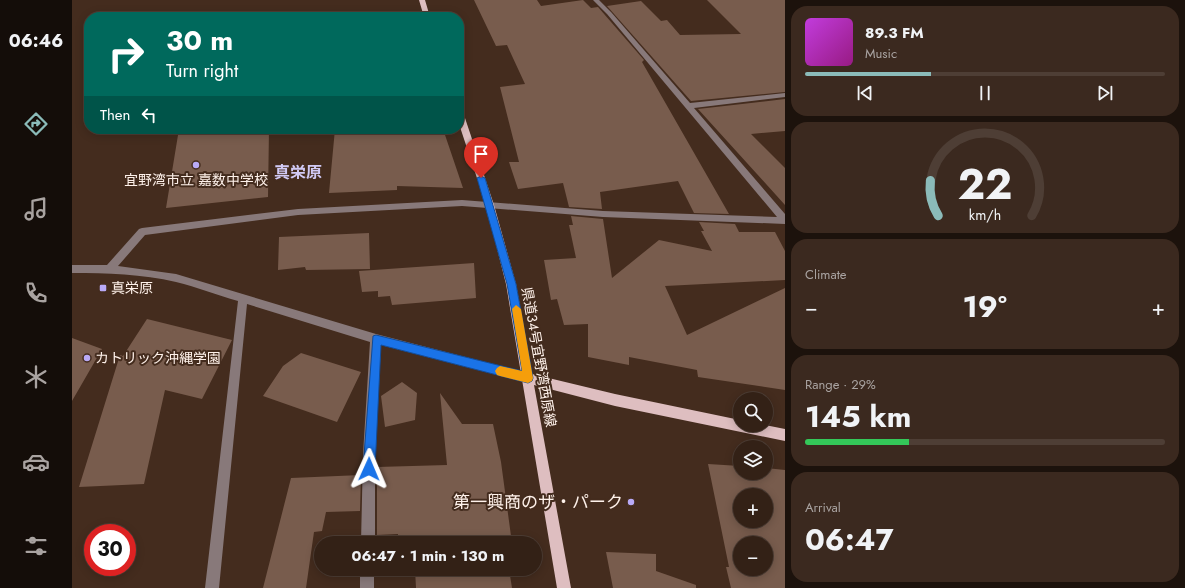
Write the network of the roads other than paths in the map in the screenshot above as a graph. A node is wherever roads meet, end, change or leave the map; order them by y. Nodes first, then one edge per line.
1 (422, 0) edge
2 (596, 0) edge
3 (426, 12) edge
4 (785, 95) edge
5 (689, 106) junction
6 (464, 127) edge
7 (490, 205) junction
8 (785, 220) edge
9 (72, 269) edge
10 (109, 269) junction
11 (243, 298) junction
12 (376, 339) junction
13 (528, 378) junction
14 (785, 435) edge
15 (368, 536) edge
16 (367, 576) edge
17 (212, 588) edge
18 (367, 588) edge
19 (564, 588) edge

1 - 3 main road
2 - 5 street
4 - 5 street
5 - 8 street
6 - 7 main road, 県道34号宜野湾西原線
7 - 8 street
7 - 10 street
7 - 13 main road, 県道34号宜野湾西原線
9 - 10 street
10 - 11 street
11 - 12 street
11 - 17 street
12 - 13 street
12 - 15 street
13 - 14 main road
13 - 19 main road, 県道34号宜野湾西原線
16 - 18 street

